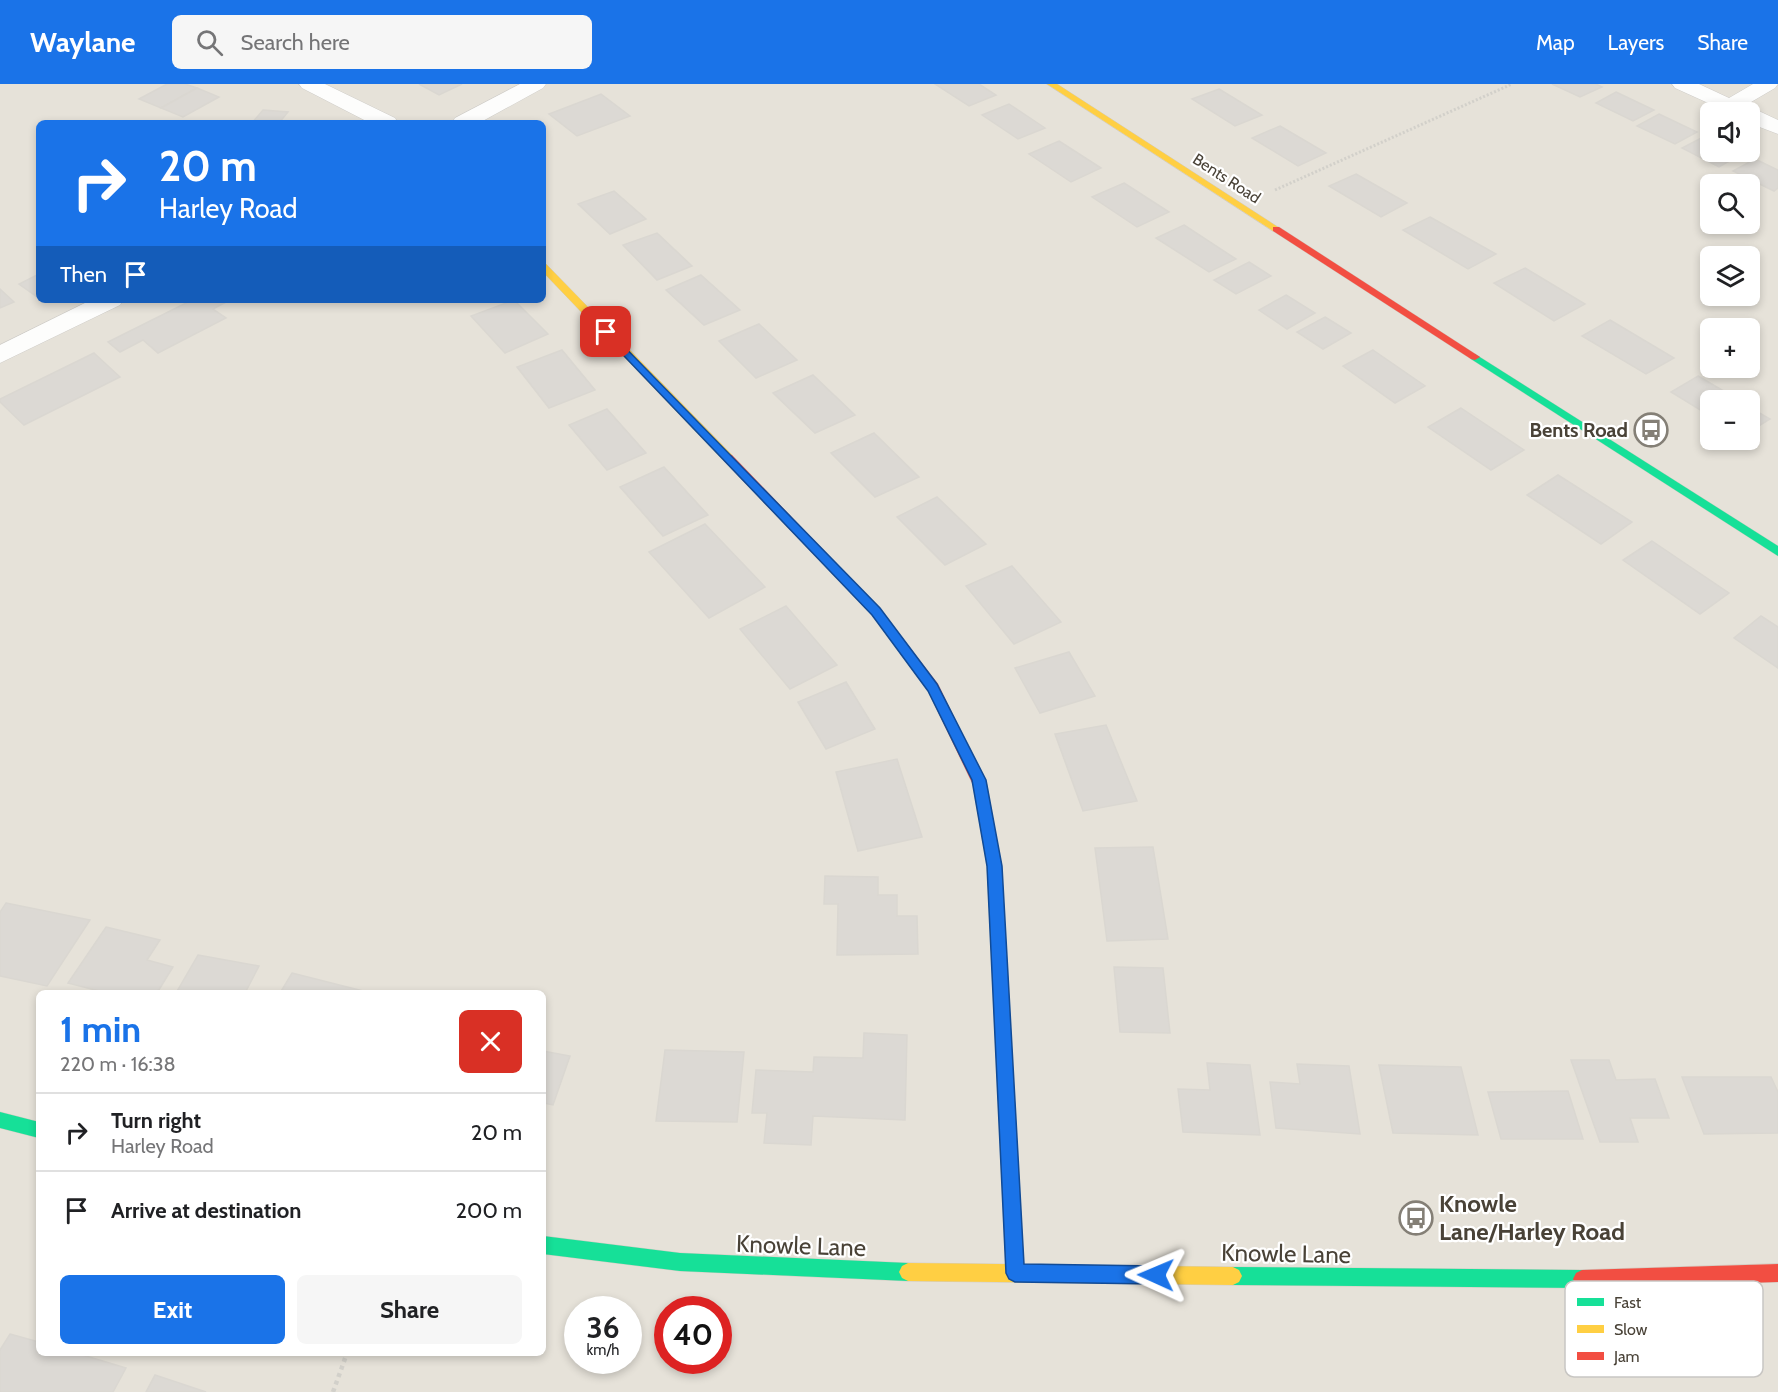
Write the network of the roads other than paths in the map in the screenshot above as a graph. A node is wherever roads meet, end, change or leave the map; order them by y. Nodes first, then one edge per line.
1 (309, 84) edge
2 (536, 84) edge
3 (1051, 84) edge
4 (1682, 84) edge
5 (1768, 84) edge
6 (1721, 102) edge
7 (1750, 102) edge
8 (381, 120) edge
9 (469, 120) edge
10 (1760, 120) edge
11 (1778, 128) edge
12 (546, 269) edge
13 (105, 303) edge
14 (0, 355) edge
15 (1778, 552) edge
16 (0, 1120) edge
17 (36, 1129) edge
18 (546, 1245) edge
19 (1015, 1273) junction
20 (1778, 1273) edge

1 - 8 street
2 - 9 street
3 - 15 street, Bents Road
4 - 6 street
5 - 7 street
10 - 11 street
12 - 19 street
13 - 14 street
16 - 17 street
18 - 19 street, Knowle Lane
19 - 20 street, Knowle Lane

